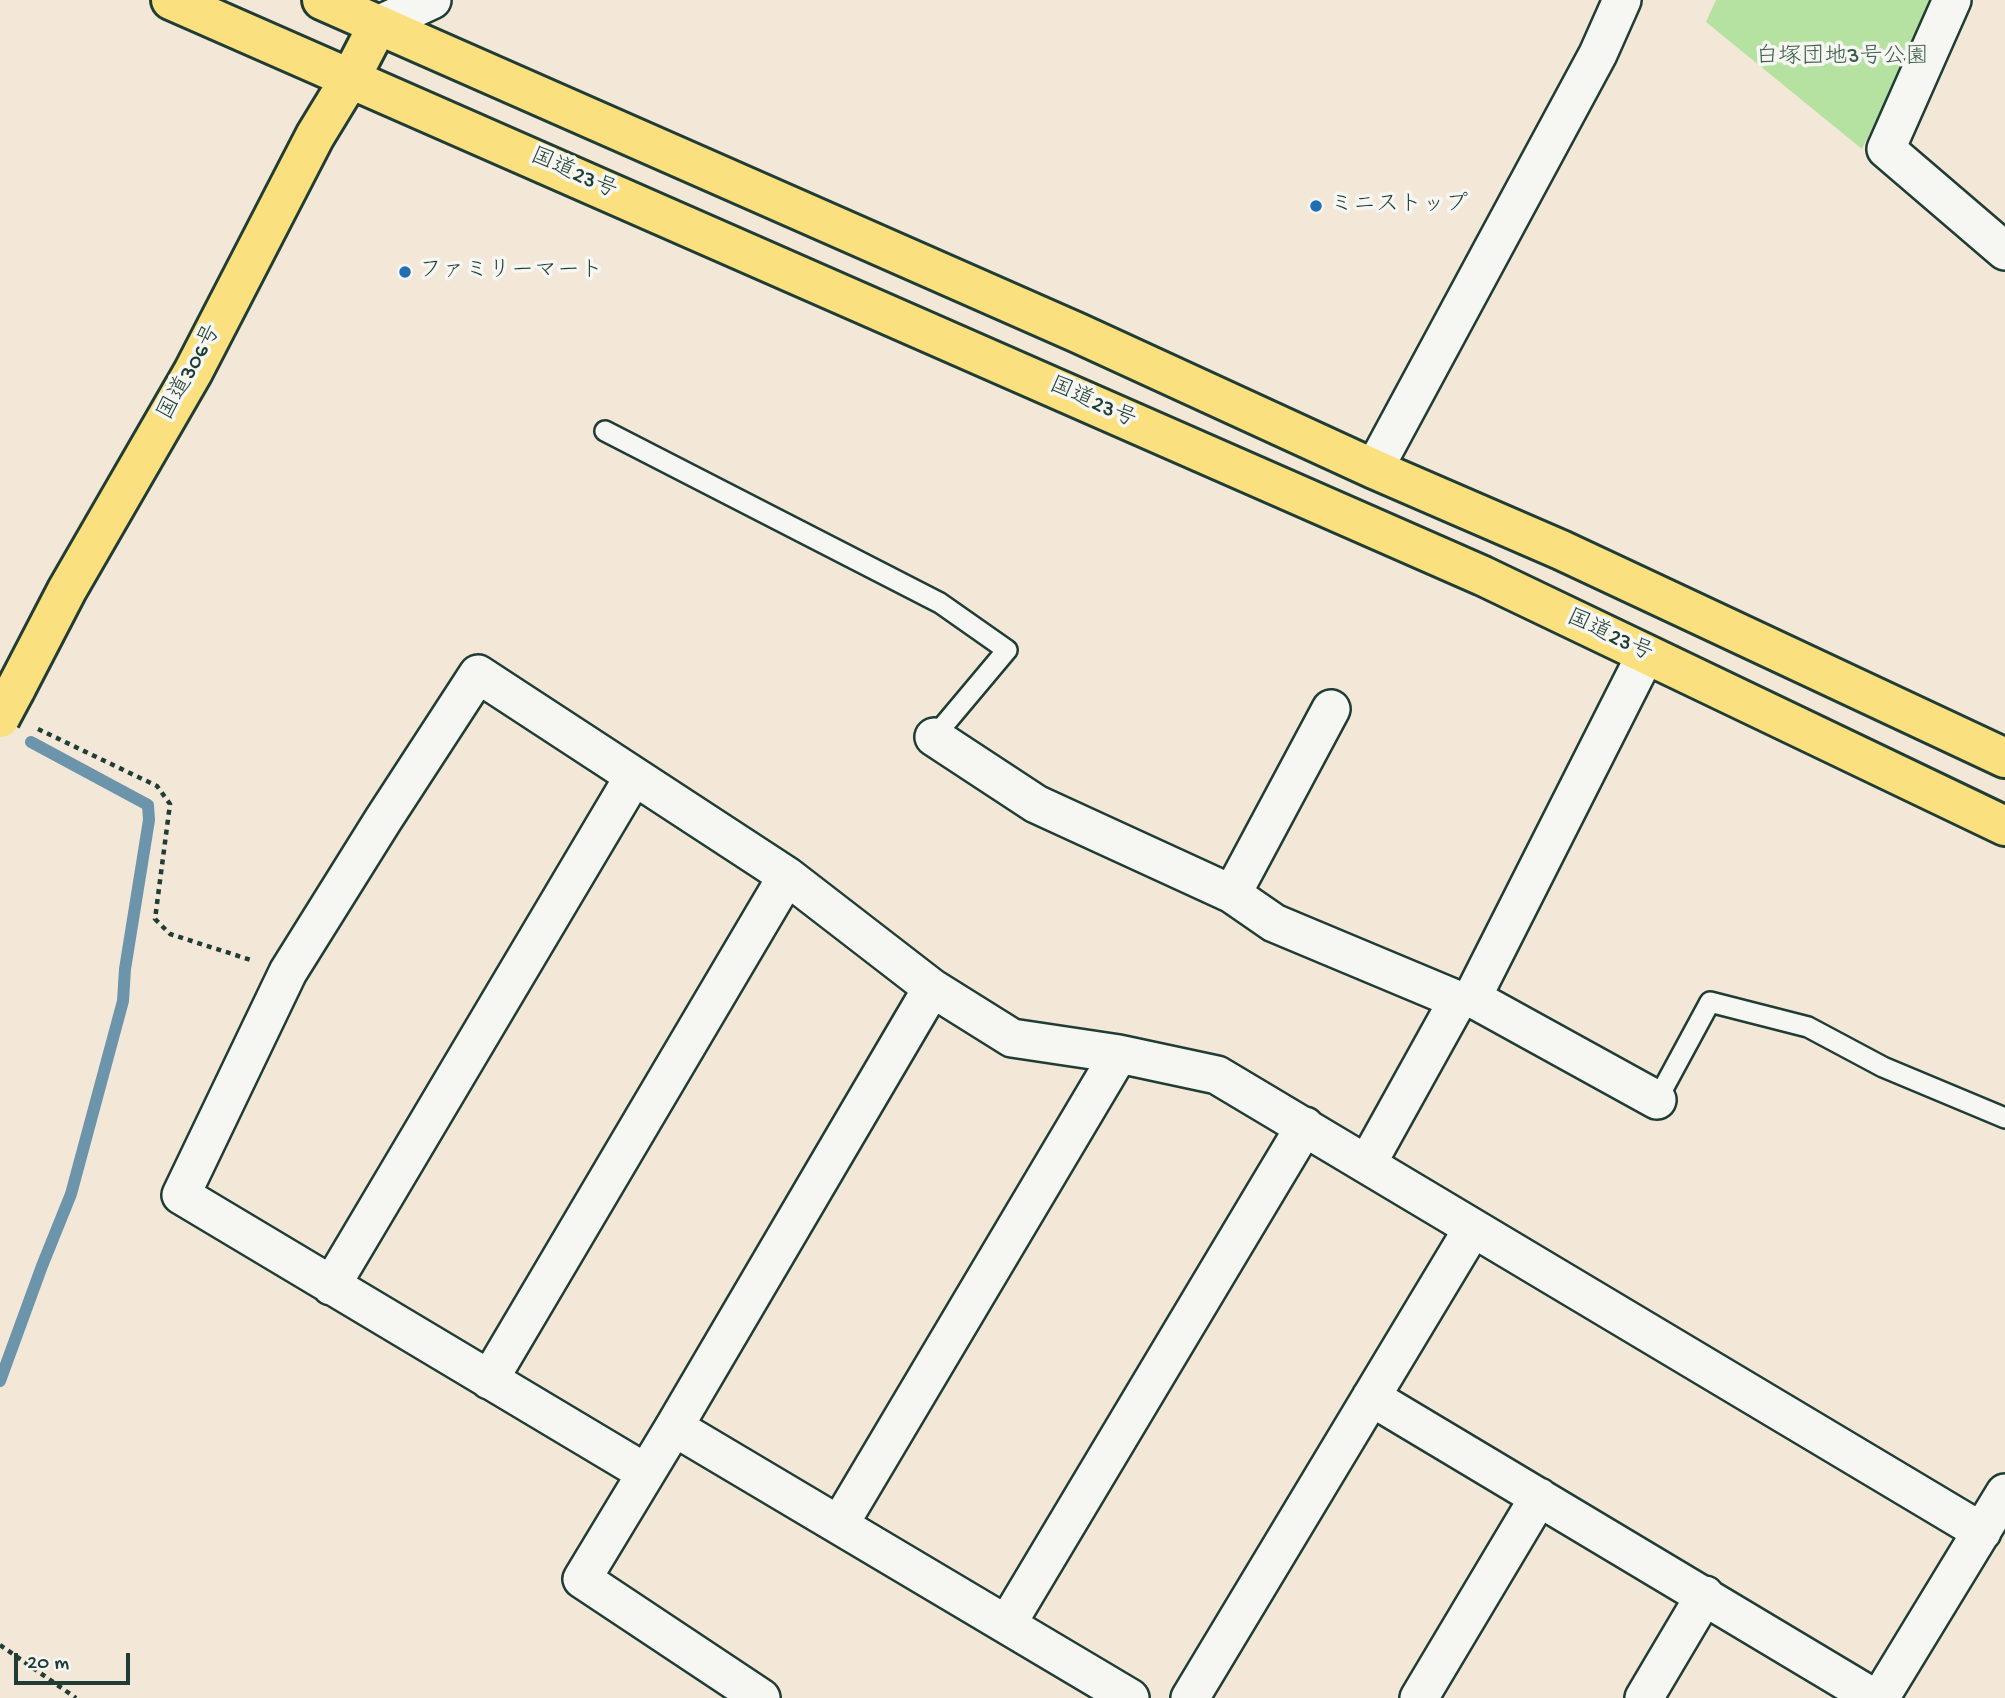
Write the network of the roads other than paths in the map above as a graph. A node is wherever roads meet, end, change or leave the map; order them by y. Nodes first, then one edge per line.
1 (171, 0) edge
2 (322, 0) edge
3 (432, 0) edge
4 (1622, 0) edge
5 (1952, 0) edge
6 (378, 25) junction
7 (351, 77) junction
8 (2005, 251) edge
9 (605, 431) dead end
10 (1374, 469) junction
11 (1646, 654) junction
12 (7, 704) edge
13 (1331, 709) dead end
14 (934, 737) joint
15 (2005, 758) edge
16 (634, 776) junction
17 (2005, 827) edge
18 (787, 876) junction
19 (1232, 894) junction
20 (932, 988) junction
21 (1465, 999) junction
22 (1119, 1054) junction
23 (1657, 1100) joint
24 (2005, 1118) edge
25 (1305, 1126) junction
26 (1367, 1164) junction
27 (1473, 1228) junction
28 (331, 1286) junction
29 (489, 1380) junction
30 (1371, 1397) junction
31 (674, 1427) junction
32 (646, 1473) junction
33 (2005, 1493) edge
34 (1539, 1497) junction
35 (839, 1525) junction
36 (1982, 1532) junction
37 (1705, 1595) junction
38 (1007, 1624) junction
39 (761, 1698) edge
40 (1130, 1698) edge
41 (1190, 1698) edge
42 (1419, 1698) edge
43 (1644, 1698) edge
44 (1874, 1698) edge
45 (1880, 1698) edge

1 - 7 highway, 国道23号
2 - 6 highway
3 - 6 street
4 - 10 street
5 - 8 street
6 - 7 highway, 国道306号
6 - 10 highway
7 - 11 highway, 国道23号
7 - 12 highway, 国道306号
9 - 14 lane
10 - 15 highway
11 - 17 highway, 国道23号
11 - 21 street
13 - 19 street
14 - 19 street
16 - 18 street
16 - 28 street
16 - 28 street
18 - 20 street
18 - 29 street
19 - 21 street
20 - 22 street
20 - 31 street
21 - 23 street
21 - 26 street
22 - 25 street
22 - 35 street
23 - 24 lane
25 - 26 street
25 - 38 street
26 - 27 street
27 - 30 street
27 - 36 street
28 - 29 street
29 - 32 street
30 - 34 street
30 - 41 street
31 - 32 street
31 - 35 street
32 - 39 street
33 - 36 street
34 - 37 street
34 - 42 street
35 - 38 street
36 - 45 street
37 - 43 street
37 - 44 street
38 - 40 street

